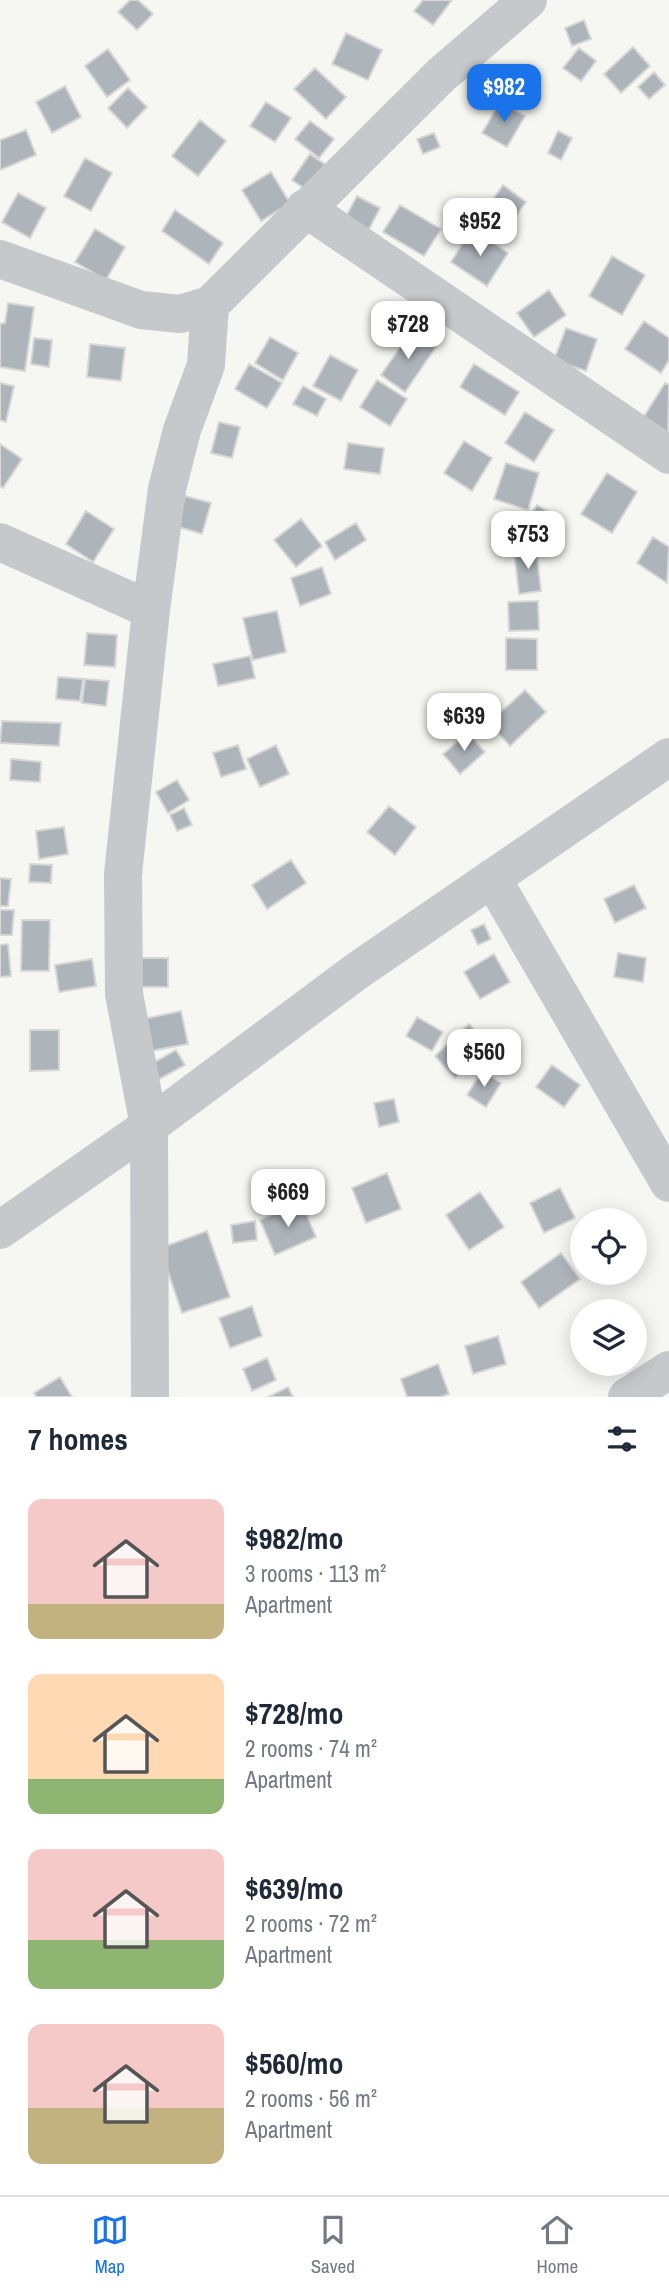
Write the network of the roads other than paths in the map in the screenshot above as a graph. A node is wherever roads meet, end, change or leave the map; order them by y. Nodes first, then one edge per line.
1 (528, 0) edge
2 (305, 208) junction
3 (0, 259) edge
4 (210, 305) junction
5 (669, 455) edge
6 (0, 542) edge
7 (151, 610) junction
8 (669, 757) edge
9 (492, 878) junction
10 (149, 1126) junction
11 (669, 1183) edge
12 (0, 1230) edge
13 (669, 1370) edge
14 (150, 1397) edge
15 (627, 1397) edge

1 - 2 street
2 - 4 street
2 - 5 street
3 - 4 street
4 - 7 street
6 - 7 street
7 - 10 street
8 - 9 street
9 - 10 street
9 - 11 street
10 - 12 street
10 - 14 street
13 - 15 street

